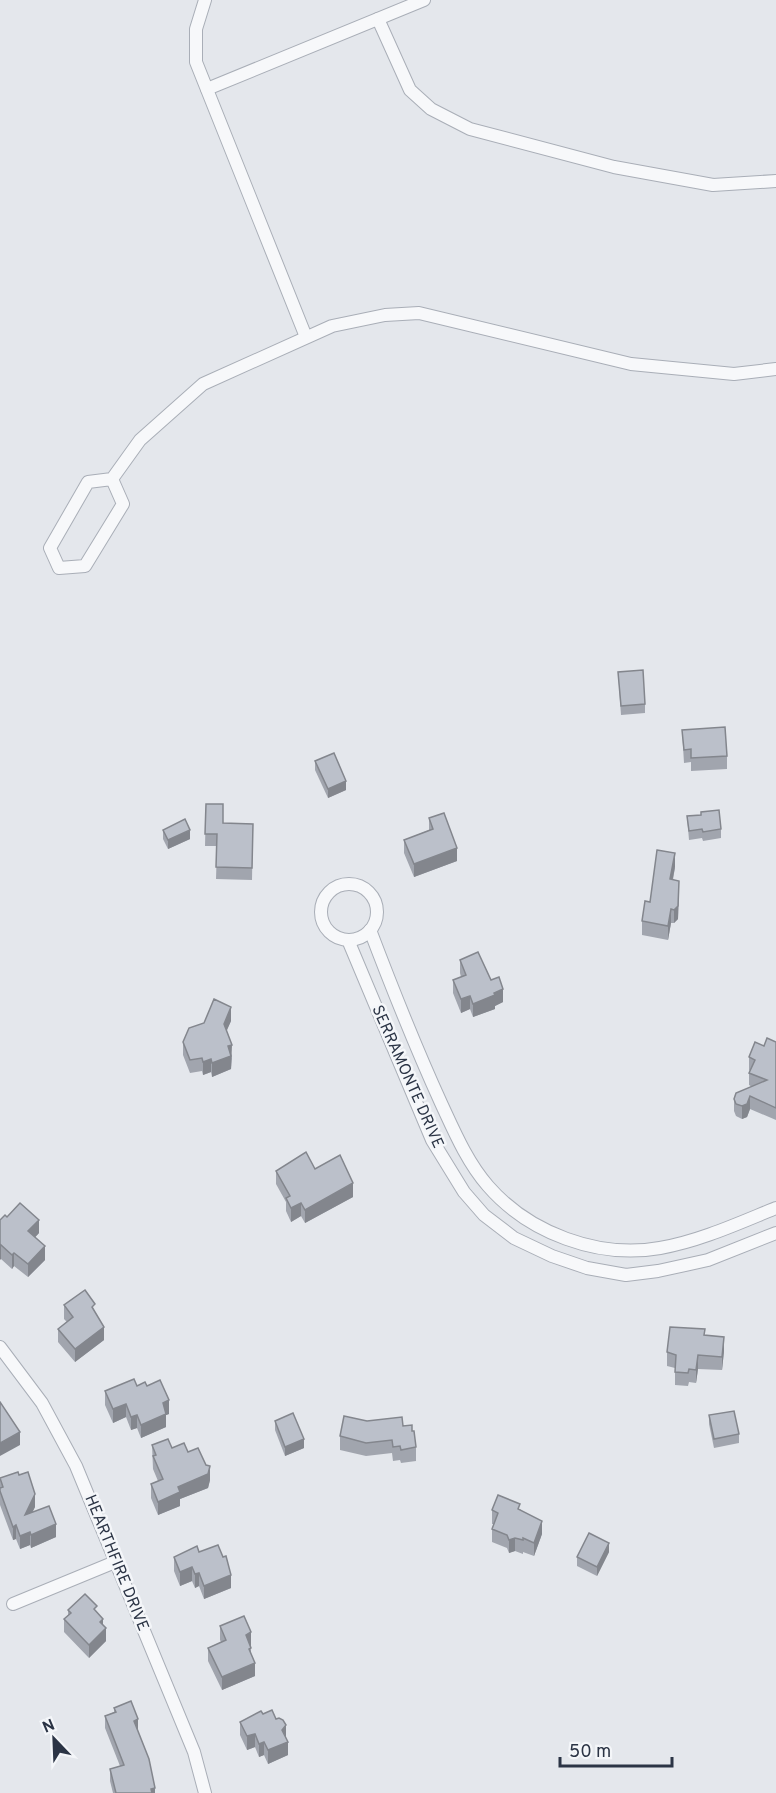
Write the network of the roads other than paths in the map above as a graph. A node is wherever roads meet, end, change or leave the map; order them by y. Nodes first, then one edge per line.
1 (205, 0) edge
2 (424, 0) edge
3 (378, 19) junction
4 (207, 89) junction
5 (776, 181) edge
6 (306, 337) junction
7 (776, 369) edge
8 (112, 479) junction
9 (370, 930) junction
10 (348, 940) junction
11 (427, 1072) junction
12 (407, 1081) junction
13 (776, 1208) edge
14 (750, 1219) junction
15 (537, 1224) junction
16 (776, 1233) edge
17 (758, 1241) junction
18 (525, 1243) junction
19 (0, 1347) edge
20 (116, 1562) junction
21 (13, 1604) dead end
22 (205, 1793) edge

1 - 4 street
2 - 3 street
3 - 4 street
3 - 5 street
4 - 6 street
6 - 7 street
6 - 8 street
8 - 8 street
9 - 10 street
9 - 10 street
9 - 11 street, SERRAMONTE DRIVE
10 - 12 street, SERRAMONTE DRIVE
11 - 12 street
11 - 15 street, SERRAMONTE DRIVE
12 - 18 street, SERRAMONTE DRIVE
13 - 14 street, SERRAMONTE DRIVE
14 - 15 street, SERRAMONTE DRIVE
14 - 17 street
15 - 18 street
16 - 17 street, SERRAMONTE DRIVE
17 - 18 street, SERRAMONTE DRIVE
19 - 20 street, HEARTHFIRE DRIVE
20 - 21 street
20 - 22 street, HEARTHFIRE DRIVE

